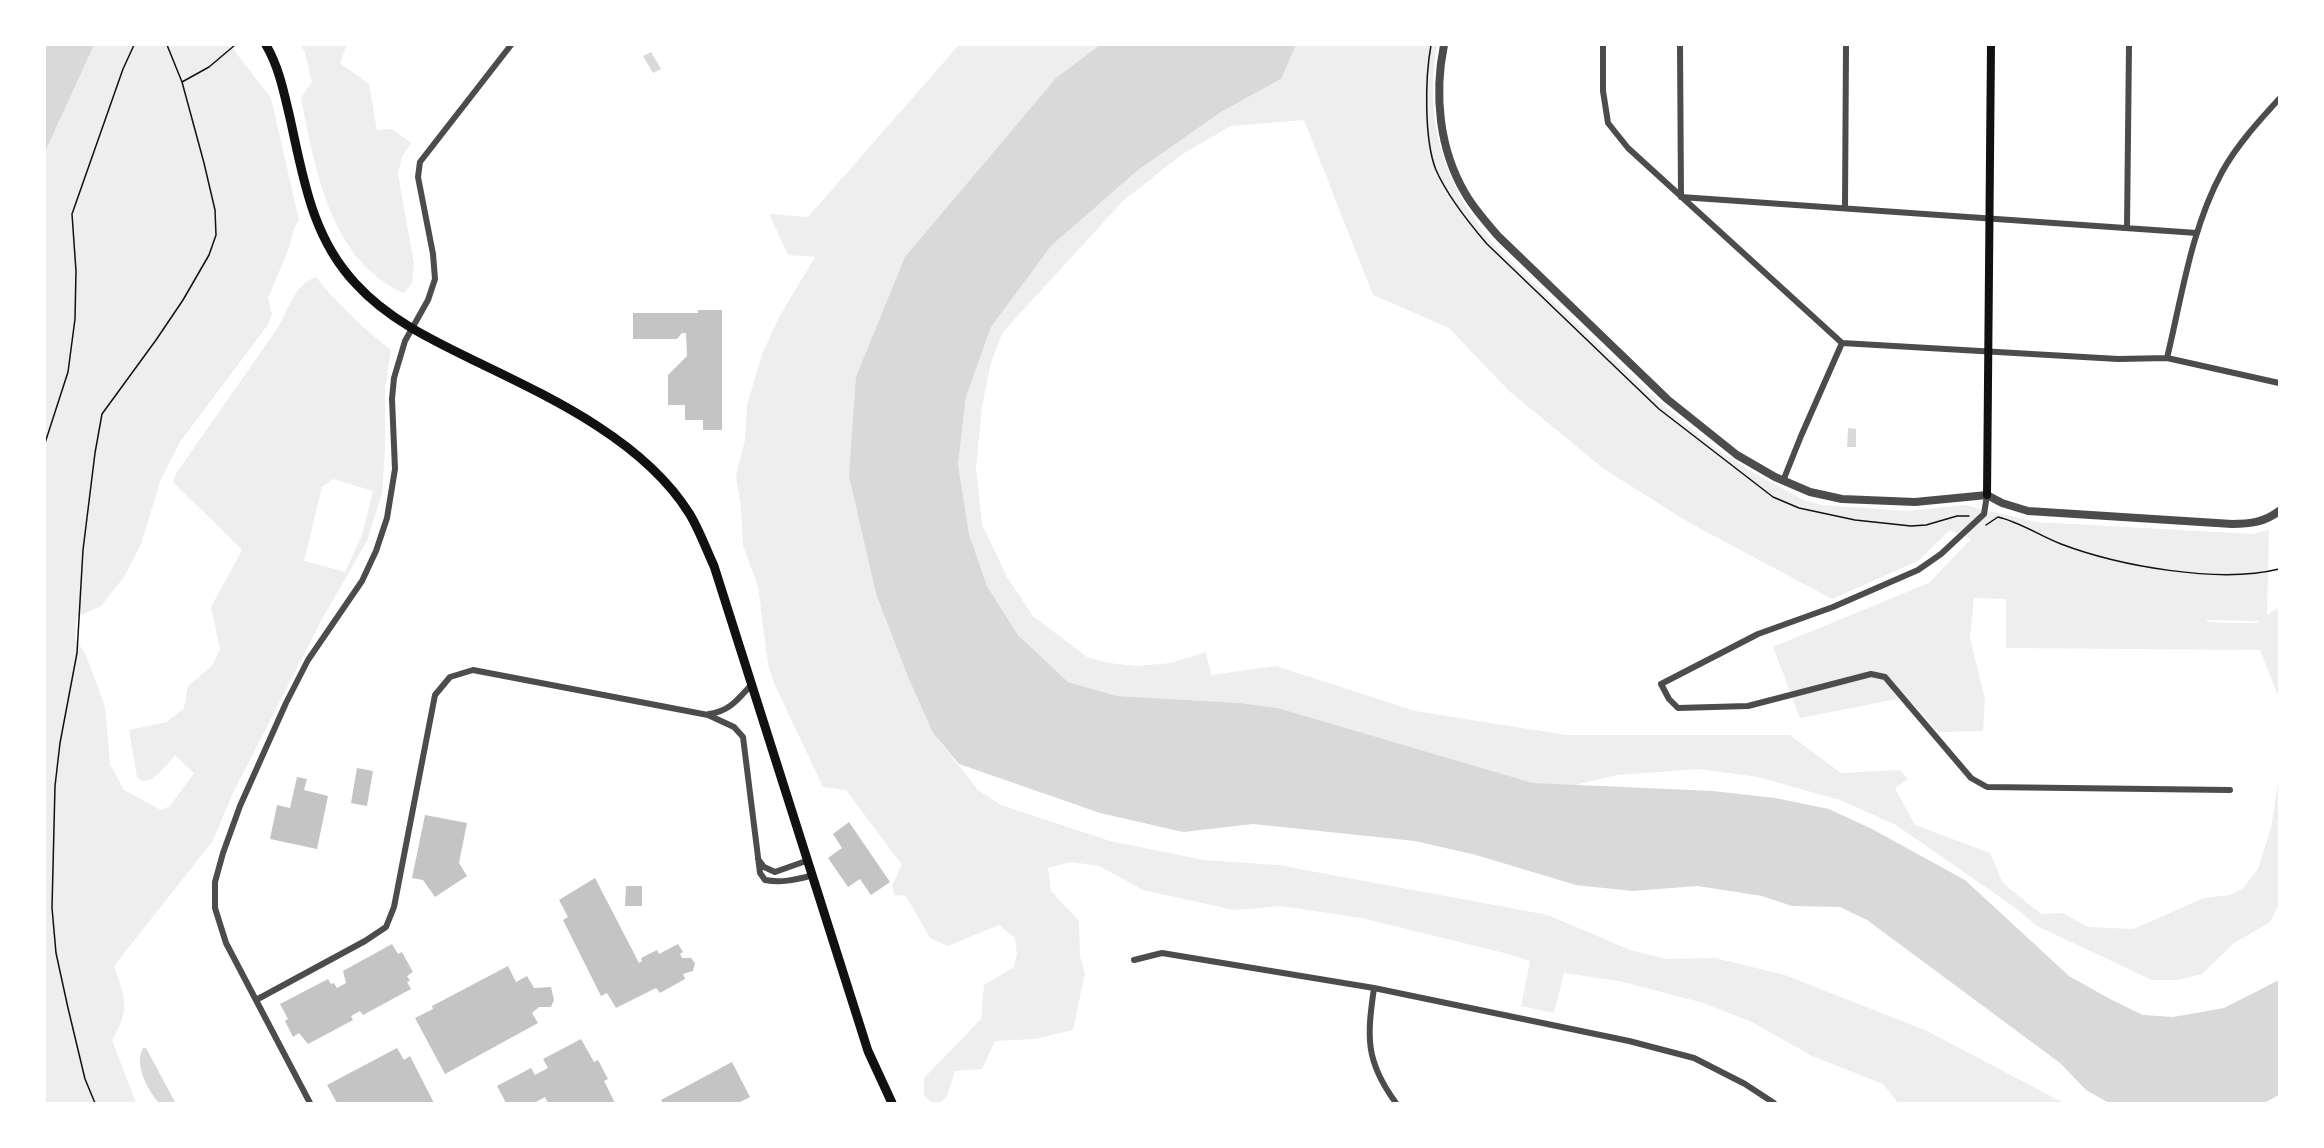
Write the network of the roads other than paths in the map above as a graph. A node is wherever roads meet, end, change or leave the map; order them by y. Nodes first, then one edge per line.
1 (266, 45) edge
2 (512, 45) edge
3 (1444, 45) edge
4 (1603, 45) edge
5 (1680, 45) edge
6 (1846, 45) edge
7 (1991, 45) edge
8 (2129, 45) edge
9 (2279, 99) edge
10 (1681, 197) junction
11 (1845, 207) junction
12 (1989, 218) junction
13 (2127, 227) junction
14 (2196, 233) junction
15 (412, 328) junction
16 (1842, 343) junction
17 (1989, 352) junction
18 (2167, 358) junction
19 (2279, 383) edge
20 (1783, 482) junction
21 (1987, 495) junction
22 (2279, 511) edge
23 (751, 685) junction
24 (708, 714) junction
25 (2229, 790) dead end
26 (758, 858) junction
27 (806, 861) junction
28 (810, 876) junction
29 (1134, 960) dead end
30 (1374, 988) junction
31 (256, 1000) junction
32 (310, 1103) edge
33 (892, 1103) edge
34 (1396, 1103) edge
35 (1774, 1103) edge

1 - 15 main road
2 - 15 street
3 - 20 street
4 - 10 street
5 - 10 street
6 - 11 street
7 - 12 main road
8 - 13 street
9 - 14 street
10 - 11 street
10 - 16 street
11 - 12 street
12 - 13 street
12 - 17 main road
13 - 14 street
14 - 18 street
15 - 23 main road
15 - 31 street
16 - 17 street
16 - 20 street
17 - 18 street
17 - 21 main road
18 - 19 street
20 - 21 street
21 - 22 street
21 - 25 street
23 - 24 street
23 - 27 main road
24 - 26 street
24 - 31 street
26 - 27 street
26 - 28 street
27 - 28 main road
28 - 33 main road
29 - 30 street
30 - 34 street
30 - 35 street
31 - 32 street

